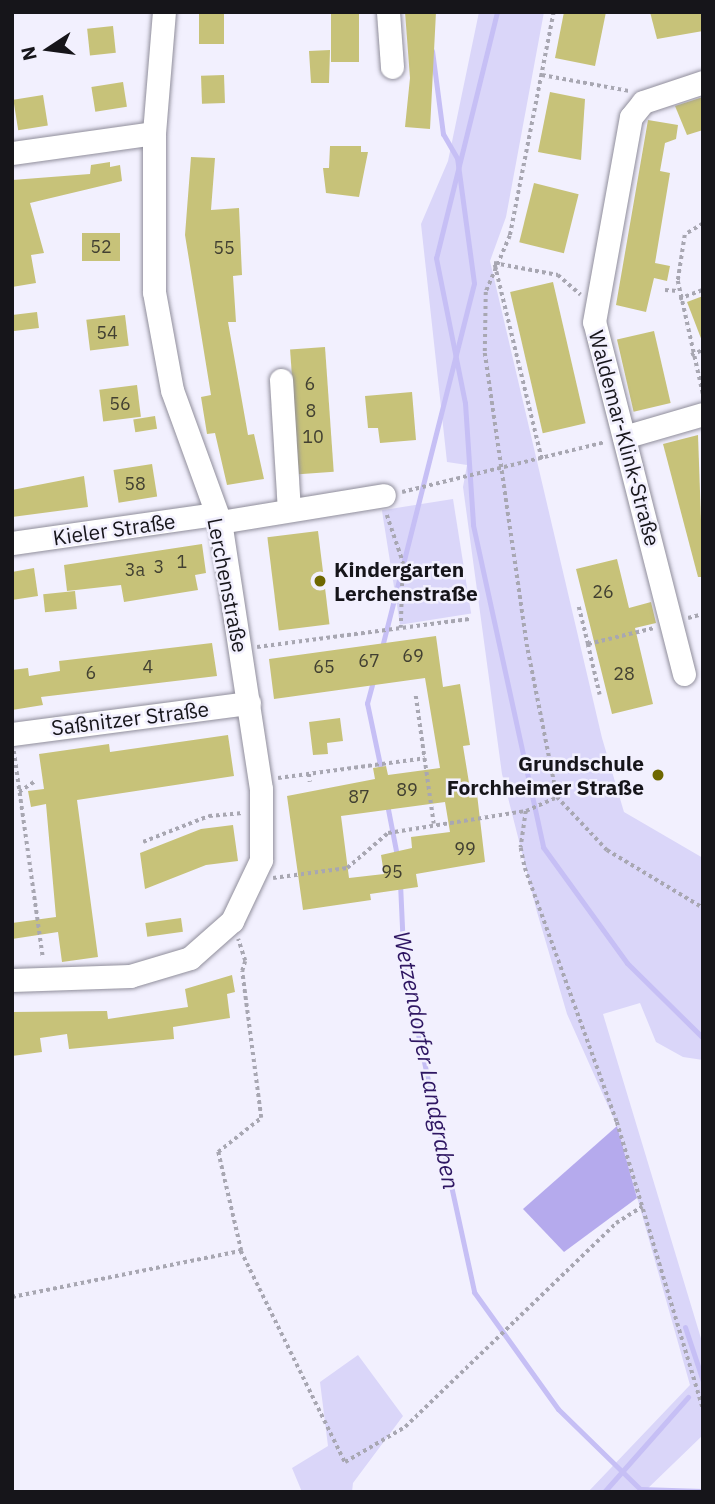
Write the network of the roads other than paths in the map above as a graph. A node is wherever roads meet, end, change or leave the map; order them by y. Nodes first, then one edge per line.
1 (164, 12) edge
2 (388, 12) edge
3 (392, 67) dead end
4 (703, 82) edge
5 (154, 133) junction
6 (12, 153) edge
7 (281, 380) dead end
8 (703, 414) edge
9 (624, 437) junction
10 (384, 495) road end
11 (289, 510) junction
12 (218, 518) junction
13 (12, 543) edge
14 (684, 674) dead end
15 (248, 703) junction
16 (13, 741) edge
17 (12, 980) edge

1 - 5 street, Lerchenstraße
2 - 3 street
4 - 9 street, Waldemar-Klink-Straße
5 - 6 street
5 - 12 street, Lerchenstraße
7 - 11 street
8 - 9 street
9 - 14 street, Waldemar-Klink-Straße
10 - 11 street, Kieler Straße
11 - 12 street, Kieler Straße
12 - 13 street, Kieler Straße
12 - 15 street, Lerchenstraße
15 - 16 street, Saßnitzer Straße
15 - 17 street, Lerchenstraße

